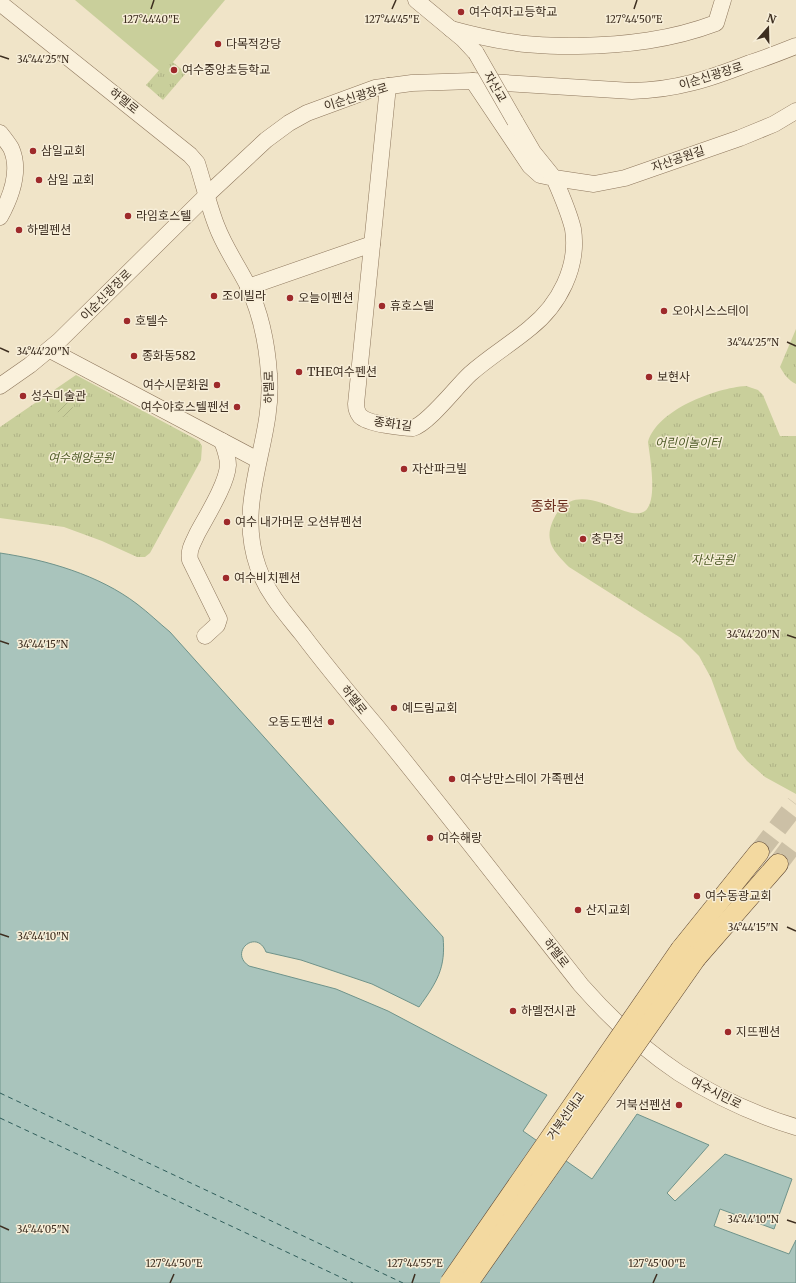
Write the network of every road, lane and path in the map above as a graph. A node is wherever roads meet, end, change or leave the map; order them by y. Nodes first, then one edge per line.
1 (416, 0) edge
2 (723, 0) edge
3 (0, 3) edge
4 (451, 29) junction
5 (796, 46) edge
6 (473, 81) junction
7 (388, 86) junction
8 (796, 111) edge
9 (0, 133) edge
10 (554, 178) junction
11 (207, 195) junction
12 (0, 217) edge
13 (372, 244) junction
14 (248, 287) junction
15 (50, 350) junction
16 (0, 386) edge
17 (222, 441) junction
18 (258, 460) junction
19 (205, 636) dead end
20 (760, 852) tunnel mouth
21 (778, 864) tunnel mouth
22 (689, 953) junction
23 (643, 1045) joint
24 (796, 1127) edge
25 (450, 1283) edge
26 (468, 1283) edge

1 - 4 street, 자산교
2 - 4 street
3 - 11 street, 하멜로
4 - 10 street, 자산교, bridge
5 - 6 street, 이순신광장로
6 - 7 street, 이순신광장로
6 - 10 street, 자산공원길
7 - 11 street, 이순신광장로
7 - 13 street, 종화1길
8 - 10 street, 자산공원길
9 - 12 street
10 - 13 street, 종화1길
11 - 14 street, 하멜로
11 - 15 street, 이순신광장로
13 - 14 street
14 - 18 street, 하멜로
15 - 16 street, 이순신광장로
15 - 17 street
17 - 18 street
17 - 19 street
18 - 23 street, 하멜로
20 - 22 main road
21 - 22 main road
22 - 25 main road, 거북선대교, bridge
22 - 26 main road, 거북선대교, bridge
23 - 24 street, 여수시민로

